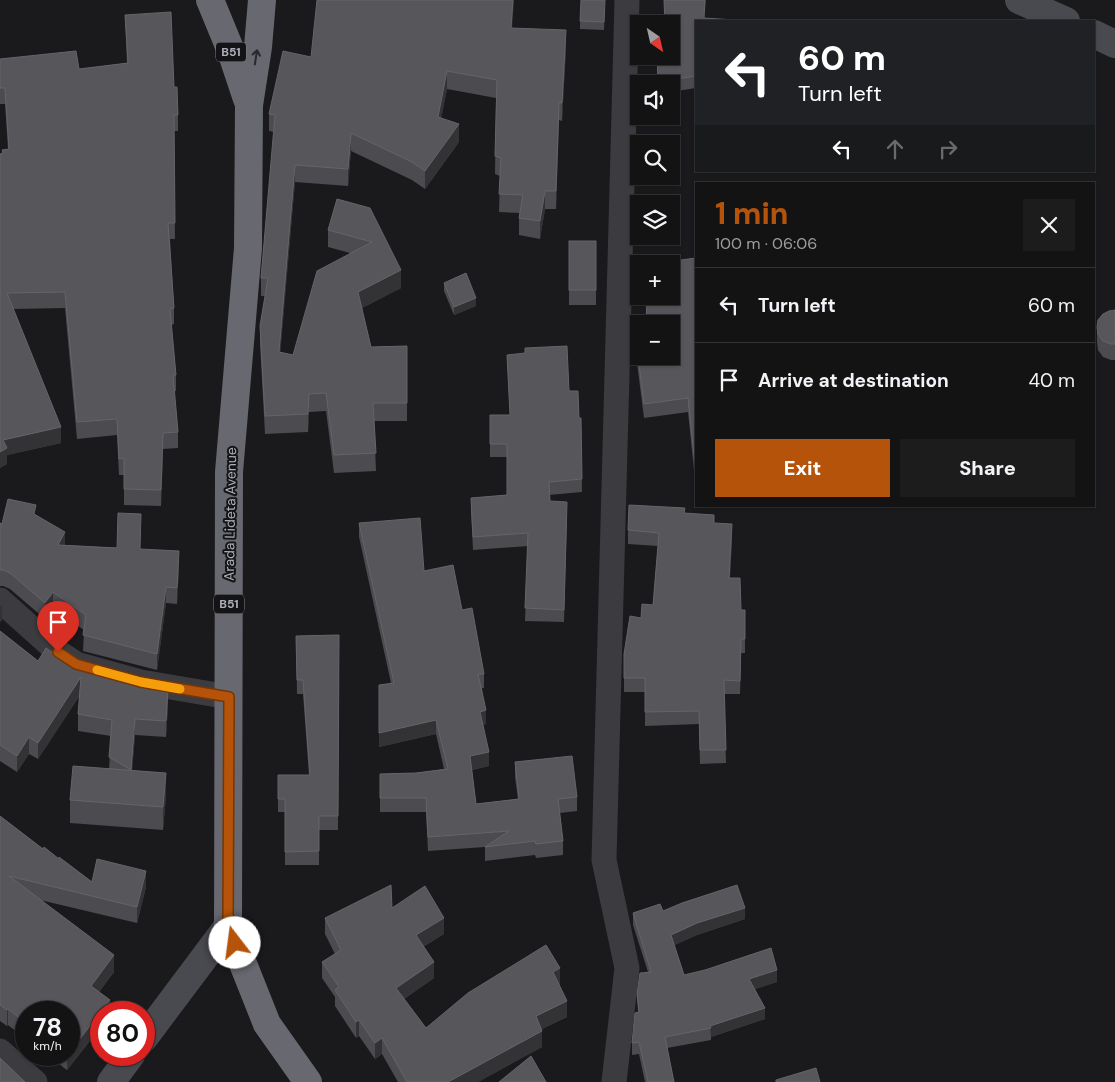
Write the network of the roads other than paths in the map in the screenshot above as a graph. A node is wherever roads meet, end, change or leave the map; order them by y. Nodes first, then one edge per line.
1 (210, 0) edge
2 (262, 0) edge
3 (627, 0) edge
4 (1019, 0) edge
5 (1064, 20) edge
6 (1095, 34) edge
7 (1115, 44) edge
8 (249, 105) junction
9 (0, 600) edge
10 (229, 697) junction
11 (228, 926) junction
12 (155, 1023) edge
13 (0, 1051) edge
14 (123, 1066) edge
15 (35, 1082) edge
16 (111, 1082) edge
17 (308, 1082) edge
18 (614, 1082) edge

1 - 8 highway, Arada Lideta Avenue / B51
8 -> 2 highway, Arada Lideta Avenue / B51
3 - 18 street
4 - 5 street
6 - 7 street
8 - 10 highway, Arada Lideta Avenue / B51
9 - 10 street
10 - 11 highway, Arada Lideta Avenue / B51
11 - 12 street
11 - 17 highway, Arada Lideta Avenue / B51
13 - 15 street
14 - 16 street

